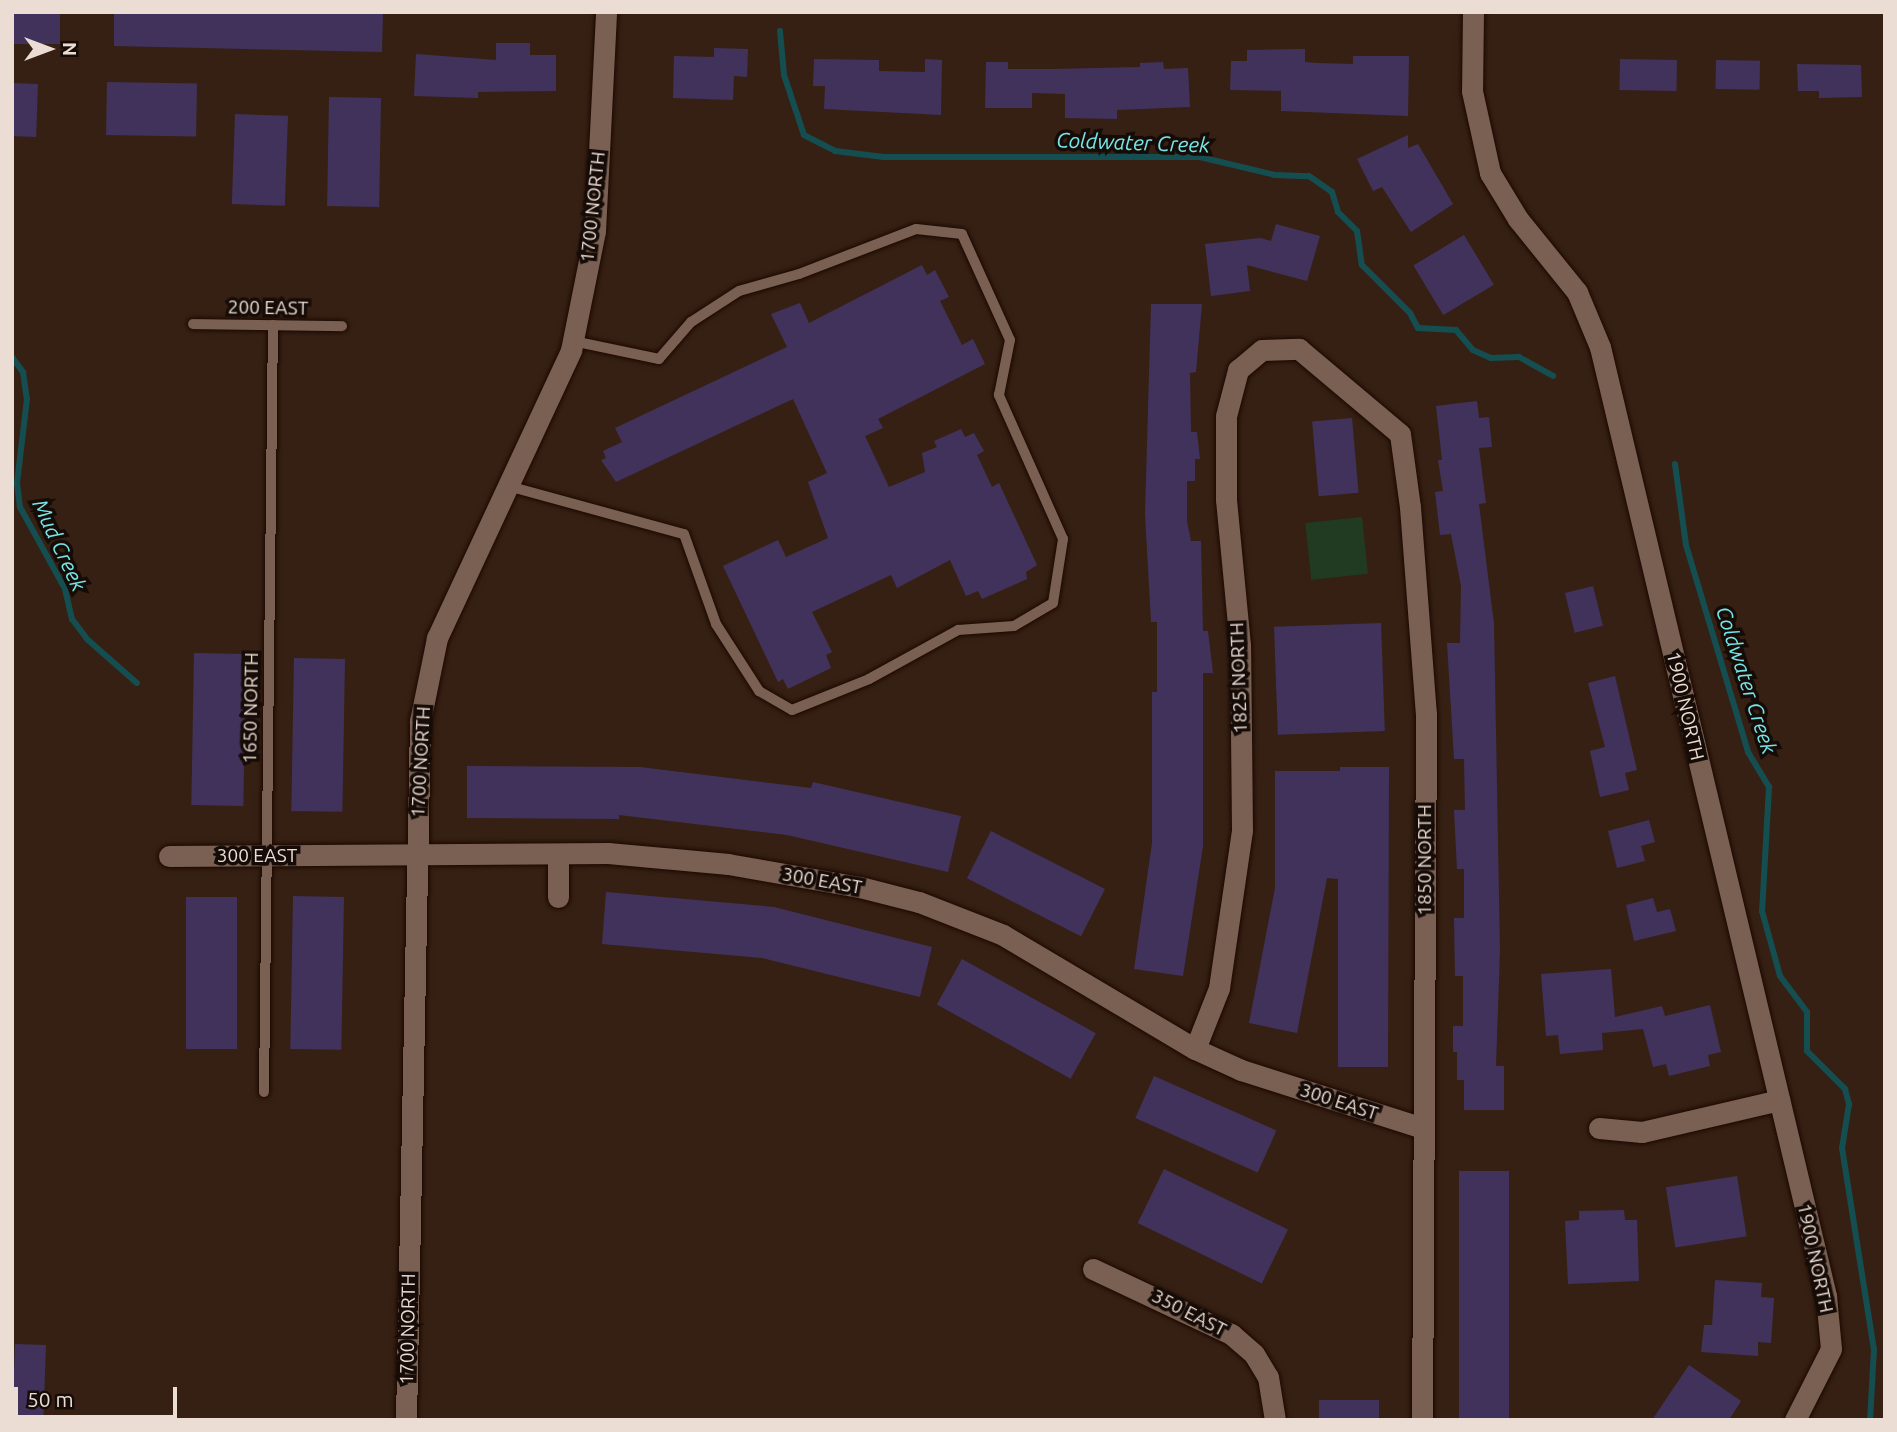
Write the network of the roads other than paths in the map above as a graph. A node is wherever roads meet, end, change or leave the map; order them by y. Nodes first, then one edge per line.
1 (606, 12) edge
2 (1473, 12) edge
3 (194, 324) dead end
4 (273, 325) junction
5 (342, 326) dead end
6 (573, 341) junction
7 (1299, 349) joint
8 (508, 486) junction
9 (558, 854) junction
10 (169, 856) dead end
11 (267, 856) junction
12 (417, 856) junction
13 (558, 897) dead end
14 (1195, 1049) junction
15 (264, 1092) dead end
16 (1779, 1100) junction
17 (1423, 1128) junction
18 (1599, 1128) dead end
19 (1093, 1269) dead end
20 (406, 1420) edge
21 (1275, 1420) edge
22 (1422, 1420) edge
23 (1796, 1420) edge

1 - 6 street, 1700 NORTH
2 - 16 street, 1900 NORTH
3 - 4 lane, 200 EAST
4 - 5 lane, 200 EAST
4 - 11 lane, 1650 NORTH
6 - 8 street, 1700 NORTH
6 - 8 lane
7 - 14 street, 1825 NORTH
7 - 17 street, 1850 NORTH
8 - 12 street, 1700 NORTH
9 - 12 street, 300 EAST
9 - 13 street
9 - 14 street, 300 EAST
10 - 11 street, 300 EAST
11 - 12 street, 300 EAST
11 - 15 lane, 1650 NORTH
12 - 20 street, 1700 NORTH
14 - 17 street, 300 EAST
16 - 18 street
16 - 23 street, 1900 NORTH
17 - 22 street, 1850 NORTH
19 - 21 street, 350 EAST

